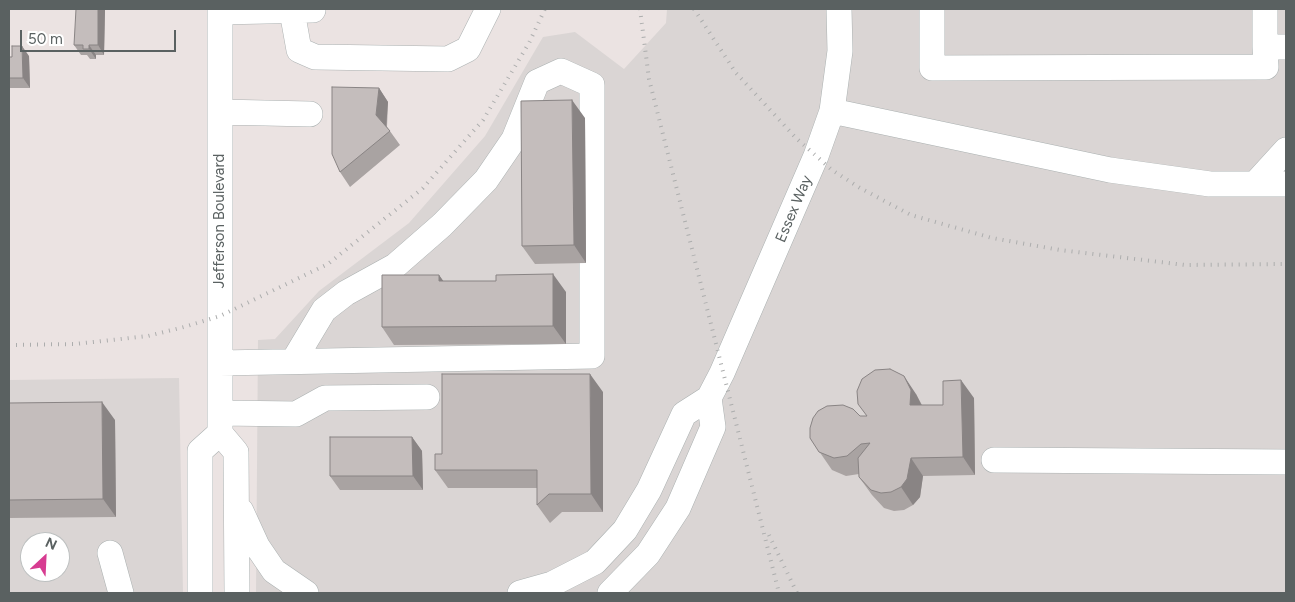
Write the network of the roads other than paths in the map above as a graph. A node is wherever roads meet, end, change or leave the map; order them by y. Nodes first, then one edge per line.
1 (488, 9) edge
2 (839, 9) edge
3 (932, 9) edge
4 (1265, 9) edge
5 (220, 10) edge
6 (301, 10) edge
7 (1276, 47) edge
8 (832, 111) junction
9 (220, 112) junction
10 (310, 114) dead end
11 (1286, 150) edge
12 (1255, 184) junction
13 (1286, 184) edge
14 (294, 360) junction
15 (220, 363) junction
16 (427, 397) dead end
17 (709, 398) junction
18 (220, 423) junction
19 (994, 460) dead end
20 (1286, 462) edge
21 (236, 499) junction
22 (110, 554) dead end
23 (638, 565) junction
24 (121, 593) edge
25 (200, 593) edge
26 (237, 593) edge
27 (306, 593) edge
28 (520, 593) edge
29 (610, 593) edge
30 (623, 593) edge

1 - 6 street
2 - 8 street, Essex Way
3 - 7 street
4 - 7 street
5 - 6 street
5 - 9 street, Jefferson Boulevard
8 - 12 street
8 - 17 street, Essex Way
9 - 10 street
9 - 15 street, Jefferson Boulevard
11 - 12 street
12 - 13 street
14 - 14 street
14 - 15 street
15 - 18 street, Jefferson Boulevard
16 - 18 street
17 - 23 street
17 - 28 street, Essex Way
18 - 21 street
18 - 25 street
19 - 20 street
21 - 26 street
21 - 27 street
22 - 24 street
23 - 29 street
23 - 30 street

